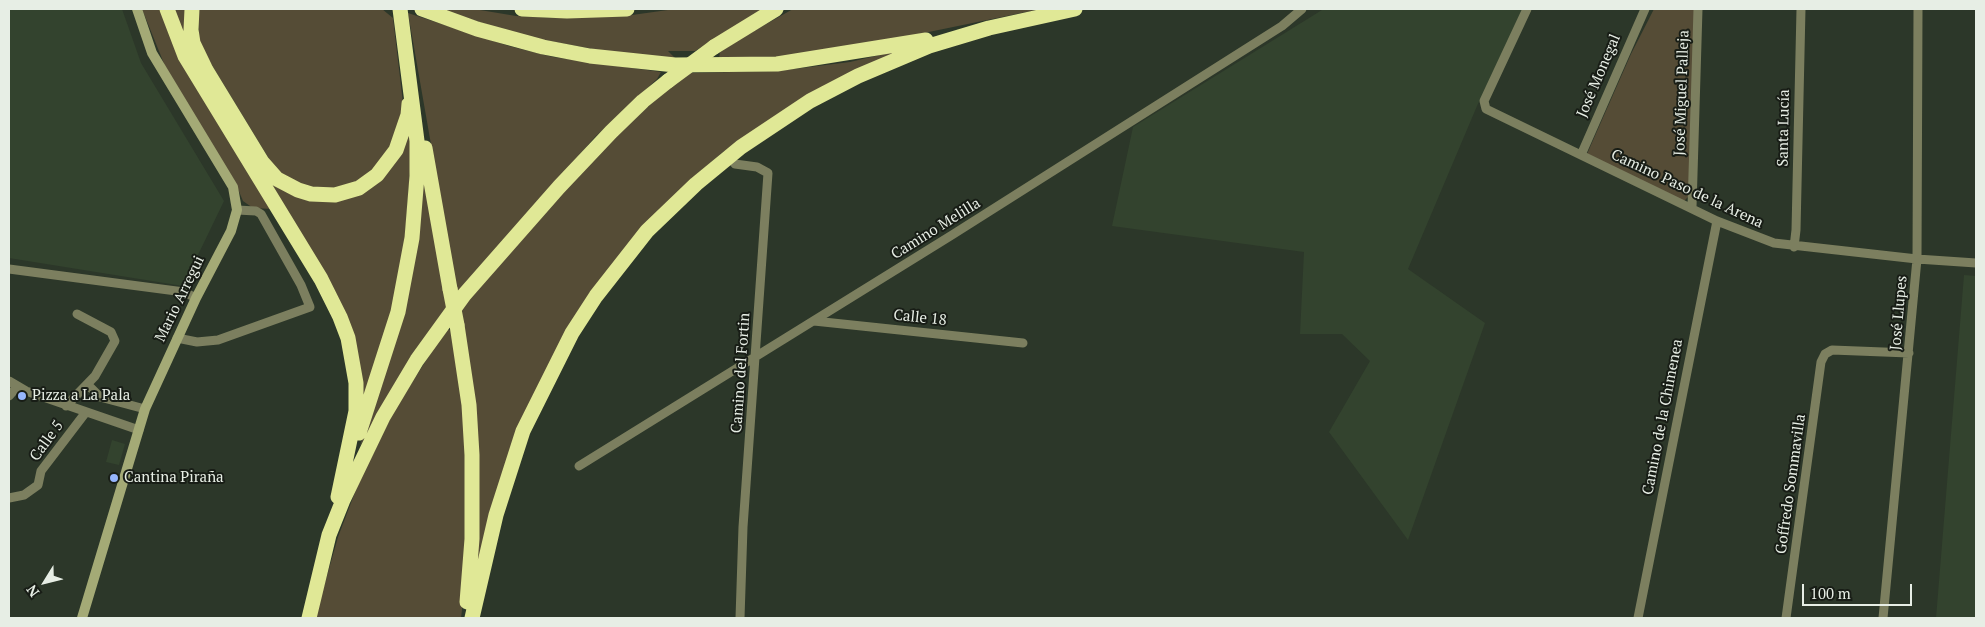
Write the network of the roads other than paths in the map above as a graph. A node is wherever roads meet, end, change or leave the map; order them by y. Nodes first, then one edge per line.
1 (137, 9) edge
2 (167, 9) edge
3 (192, 9) edge
4 (400, 9) edge
5 (422, 9) edge
6 (522, 9) edge
7 (627, 9) edge
8 (776, 9) edge
9 (1075, 9) edge
10 (1302, 9) edge
11 (1527, 9) edge
12 (1645, 9) edge
13 (1698, 9) edge
14 (1800, 9) edge
15 (1918, 9) edge
16 (989, 28) junction
17 (410, 75) junction
18 (1581, 155) junction
19 (729, 156) junction
20 (1692, 207) junction
21 (237, 210) junction
22 (1717, 221) junction
23 (1794, 247) junction
24 (1917, 259) junction
25 (1976, 263) edge
26 (9, 269) edge
27 (196, 298) junction
28 (77, 314) dead end
29 (814, 320) junction
30 (177, 338) junction
31 (1023, 343) dead end
32 (1910, 353) junction
33 (756, 356) junction
34 (9, 381) edge
35 (88, 385) junction
36 (17, 387) junction
37 (9, 396) edge
38 (66, 406) junction
39 (145, 409) junction
40 (86, 412) junction
41 (139, 430) junction
42 (579, 466) dead end
43 (9, 498) edge
44 (329, 536) junction
45 (82, 618) edge
46 (308, 618) edge
47 (466, 618) edge
48 (472, 618) edge
49 (740, 618) edge
50 (1638, 618) edge
51 (1786, 618) edge
52 (1884, 618) edge

1 - 21 street, Mario Arregui
2 - 44 highway
3 - 17 highway
4 - 17 highway
5 - 16 highway
6 - 7 highway
8 - 44 highway, bridge
9 - 16 highway
10 - 29 street, Camino Melilla
11 - 18 street, Camino Paso de la Arena
12 - 18 street, José Monegal
13 - 20 street, José Miguel Palleja
14 - 23 street, Santa Lucía
15 - 24 street, José Llupes
16 - 19 highway
17 - 44 highway
17 - 47 highway, bridge
18 - 20 street, Camino Paso de la Arena
19 - 33 street, Camino del Fortin
19 - 48 highway
20 - 22 street, Camino Paso de la Arena
21 - 27 street, Mario Arregui
21 - 30 street
22 - 23 street, Camino Paso de la Arena
22 - 50 street, Camino de la Chimenea
23 - 24 street, Camino Paso de la Arena
24 - 25 street, Camino Paso de la Arena
24 - 32 street, José Llupes
26 - 27 street
27 - 30 street, Mario Arregui
28 - 35 street
29 - 31 street, Calle 18
29 - 33 street, Camino Melilla
30 - 39 street, Mario Arregui
32 - 51 street, Goffredo Sommavilla
32 - 52 street, José Llupes
33 - 42 street, Camino Melilla
33 - 49 street, Camino del Fortin
34 - 36 street
35 - 38 street
35 - 39 street
36 - 37 street
36 - 38 street
38 - 40 street
39 - 41 street, Mario Arregui
40 - 41 street
40 - 43 street, Calle 5
41 - 45 street, Mario Arregui
44 - 46 highway

